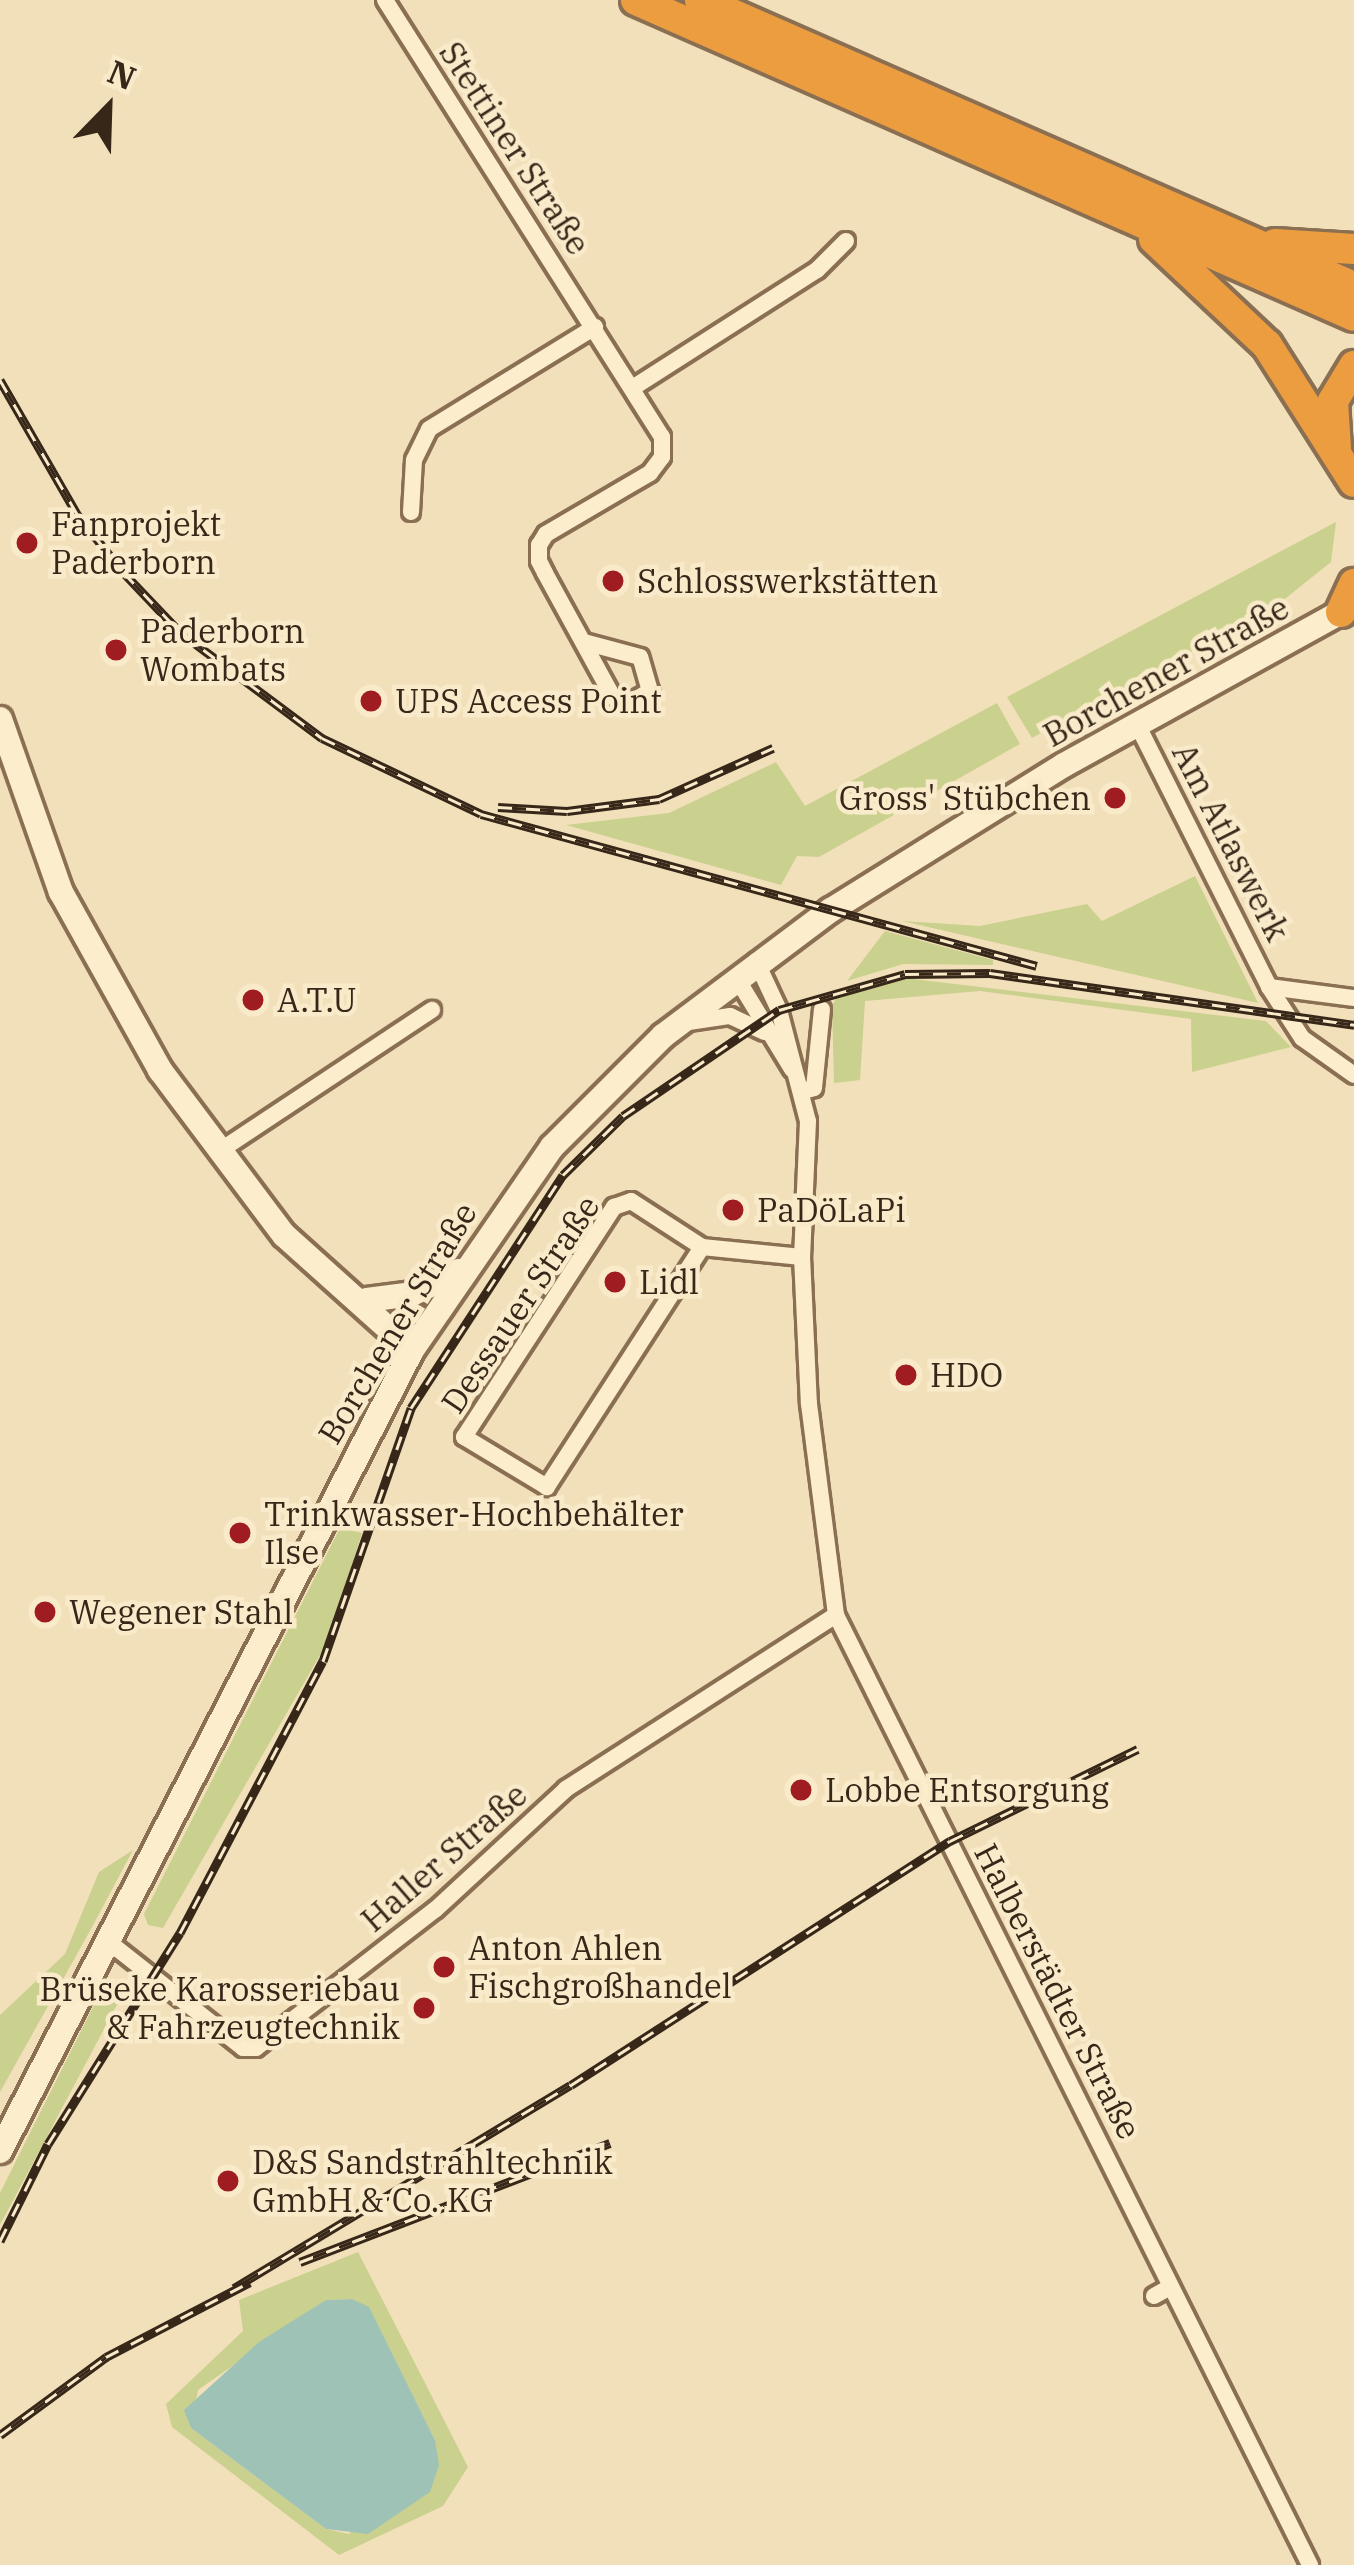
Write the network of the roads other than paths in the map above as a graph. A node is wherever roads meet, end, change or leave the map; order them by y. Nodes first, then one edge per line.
1 (385, 0) edge
2 (636, 0) edge
3 (700, 0) edge
4 (1121, 213) junction
5 (846, 242) dead end
6 (1251, 242) junction
7 (1354, 249) edge
8 (1354, 287) edge
9 (1354, 316) edge
10 (595, 327) junction
11 (1354, 366) edge
12 (634, 388) junction
13 (1336, 448) junction
14 (1354, 482) edge
15 (411, 512) dead end
16 (1350, 600) edge
17 (584, 643) dead end
18 (0, 719) edge
19 (1137, 724) junction
20 (746, 969) junction
21 (1269, 987) junction
22 (1354, 998) edge
23 (822, 1009) dead end
24 (432, 1010) dead end
25 (678, 1024) junction
26 (766, 1033) junction
27 (1354, 1075) edge
28 (801, 1086) junction
29 (218, 1152) junction
30 (702, 1247) junction
31 (802, 1257) junction
32 (461, 1270) junction
33 (338, 1286) junction
34 (367, 1300) junction
35 (416, 1343) junction
36 (836, 1616) junction
37 (105, 1939) junction
38 (0, 2151) edge
39 (1306, 2564) edge

1 - 10 street, Stettiner Straße
2 - 4 highway
3 - 6 highway
4 - 9 highway
4 - 13 highway
5 - 12 street
6 - 7 highway
6 - 8 highway
10 - 12 street, Stettiner Straße
10 - 15 street
11 - 13 highway
12 - 17 street, Stettiner Straße
13 - 14 highway
16 - 19 main road, Borchener Straße
18 - 29 main road
19 - 20 main road, Borchener Straße
19 - 21 street, Am Atlaswerk
20 - 25 main road, Borchener Straße
20 - 26 street
20 - 28 street, Halberstädter Straße
21 - 22 street, Am Atlaswerk
21 - 27 street, Am Atlaswerk
23 - 28 street, Halberstädter Straße
24 - 29 street
25 - 26 street
25 - 32 main road, Borchener Straße
26 - 28 street
28 - 31 street, Halberstädter Straße
29 - 33 main road
30 - 30 street, Dessauer Straße
30 - 31 street, Dessauer Straße
31 - 36 street, Halberstädter Straße
32 - 34 main road
32 - 35 main road, Borchener Straße
33 - 34 main road
33 - 35 main road
34 - 35 main road
35 - 37 main road, Borchener Straße
36 - 37 street, Haller Straße
36 - 39 street, Halberstädter Straße
37 - 38 main road, Borchener Straße

